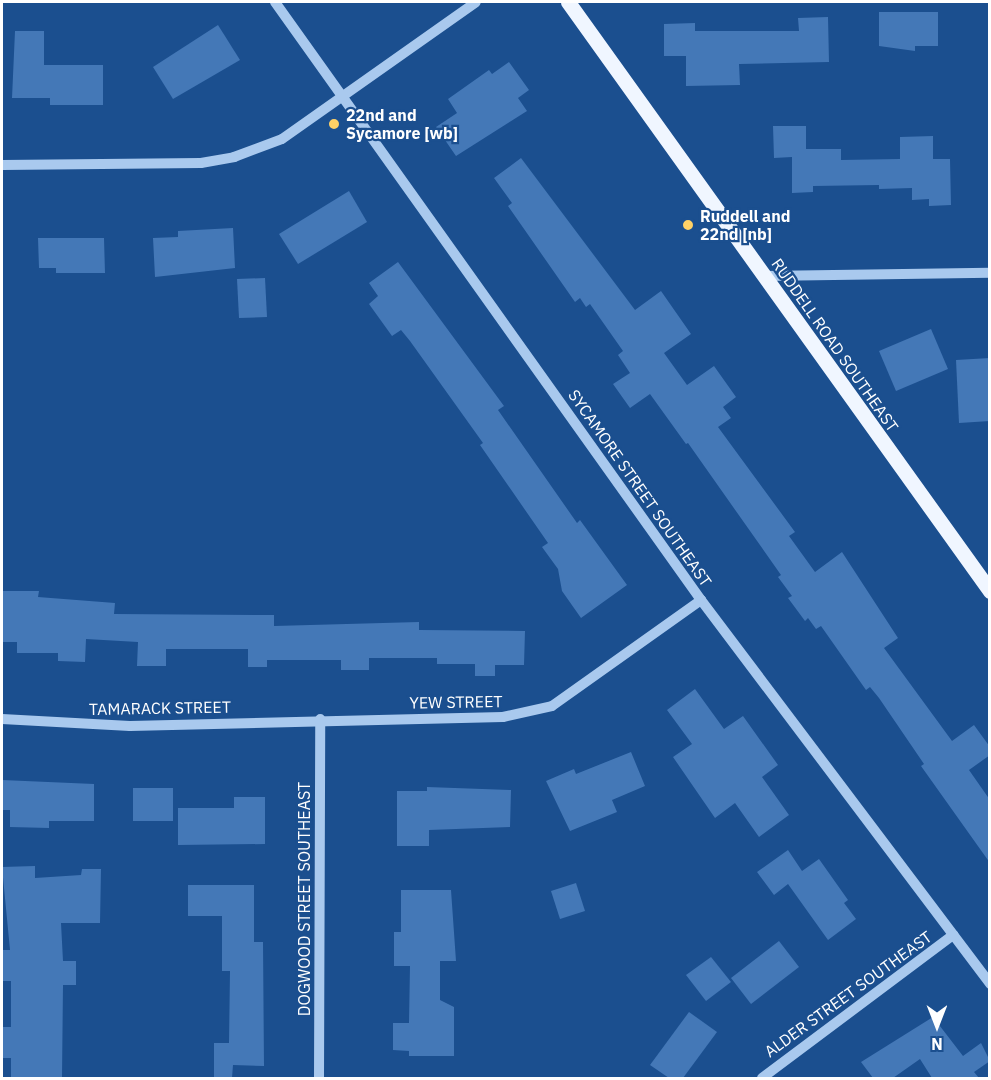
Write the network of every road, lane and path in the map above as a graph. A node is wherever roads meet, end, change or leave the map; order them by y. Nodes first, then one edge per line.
1 (275, 2) edge
2 (476, 2) edge
3 (568, 2) edge
4 (343, 96) junction
5 (2, 165) edge
6 (990, 273) edge
7 (764, 276) junction
8 (990, 591) edge
9 (701, 600) junction
10 (320, 719) junction
11 (2, 720) edge
12 (953, 935) junction
13 (990, 984) edge
14 (319, 1078) edge
15 (762, 1078) edge

1 - 4 street, SYCAMORE STREET SOUTHEAST
2 - 4 street
3 - 7 main road, RUDDELL ROAD SOUTHEAST
4 - 5 street
4 - 9 street, SYCAMORE STREET SOUTHEAST
6 - 7 street
7 - 8 main road, RUDDELL ROAD SOUTHEAST
9 - 10 street, YEW STREET
9 - 12 street, SYCAMORE STREET SOUTHEAST
10 - 11 street, TAMARACK STREET
10 - 14 street, DOGWOOD STREET SOUTHEAST
12 - 13 street, SYCAMORE STREET SOUTHEAST
12 - 15 street, ALDER STREET SOUTHEAST

